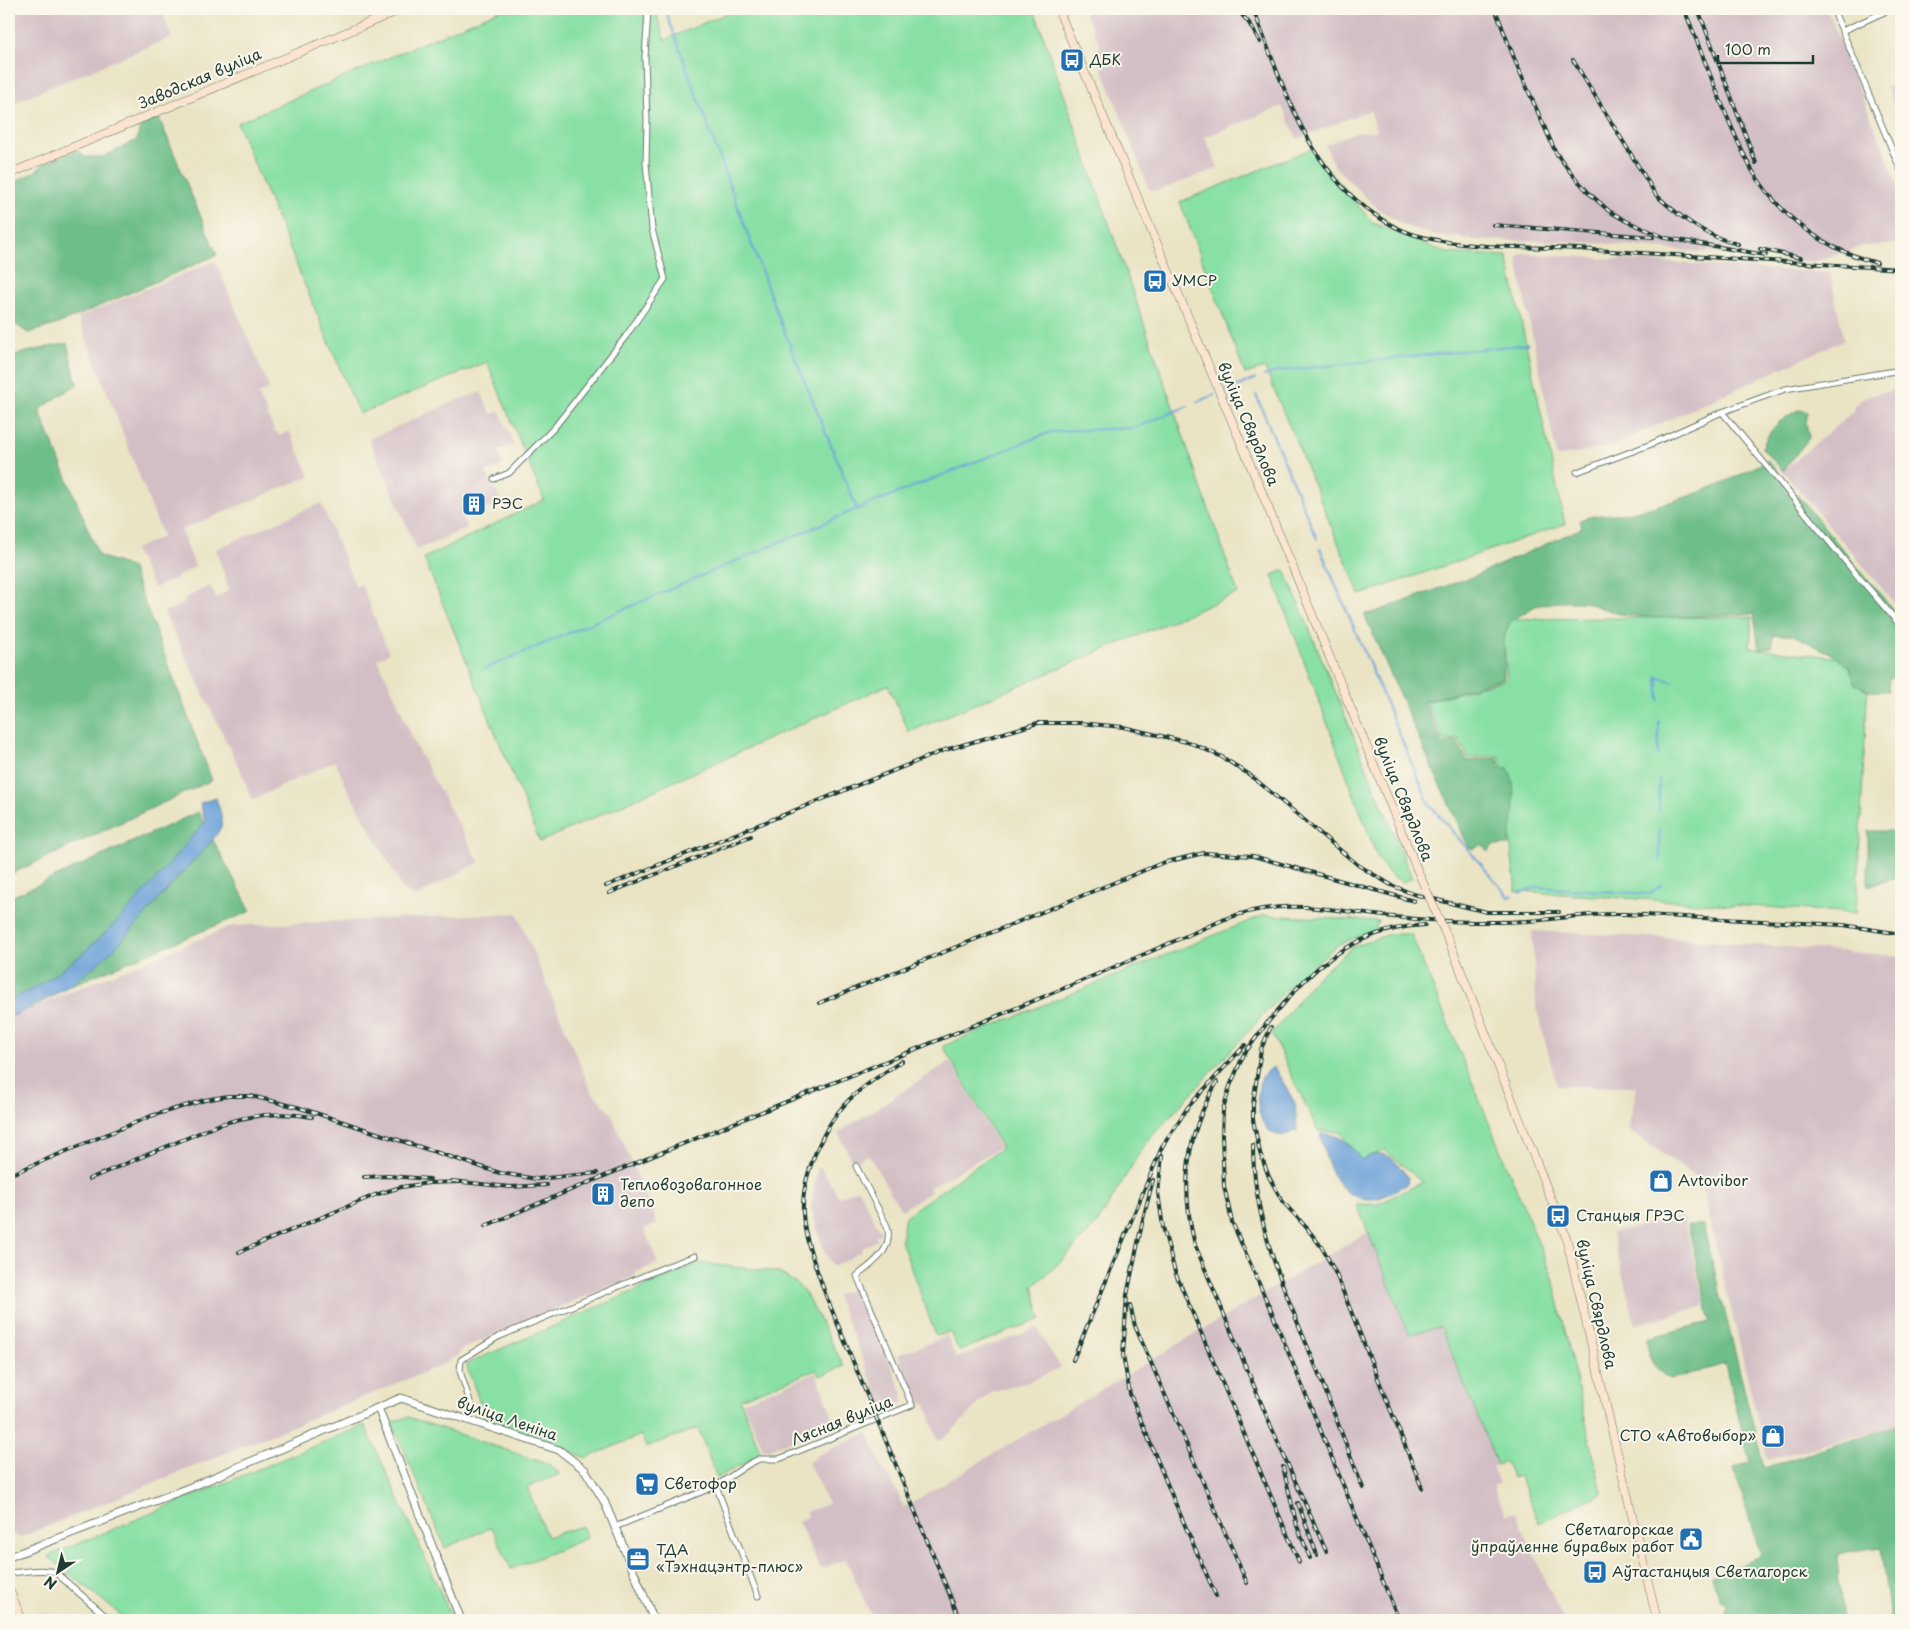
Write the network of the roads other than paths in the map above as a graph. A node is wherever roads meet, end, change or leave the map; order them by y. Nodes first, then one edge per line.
1 (402, 9) edge
2 (655, 9) edge
3 (1058, 9) edge
4 (1833, 9) edge
5 (1891, 9) edge
6 (1842, 31) junction
7 (1901, 171) edge
8 (9, 174) edge
9 (1901, 370) edge
10 (1722, 412) junction
11 (1577, 472) dead end
12 (494, 479) dead end
13 (1901, 626) edge
14 (856, 1166) dead end
15 (694, 1256) dead end
16 (378, 1408) junction
17 (468, 1419) junction
18 (716, 1486) junction
19 (615, 1527) junction
20 (9, 1557) edge
21 (9, 1572) edge
22 (9, 1589) edge
23 (758, 1596) dead end
24 (22, 1620) edge
25 (110, 1620) edge
26 (461, 1620) edge
27 (654, 1620) edge
28 (1657, 1620) edge

1 - 8 main road, Заводская вуліца
2 - 12 street
3 - 28 main road, вуліца Свярдлова, bridge
4 - 6 street
5 - 6 street
6 - 7 street
9 - 10 street
10 - 11 street
10 - 13 street
14 - 18 street, Лясная вуліца
15 - 17 street
16 - 17 street, вуліца Леніна
16 - 20 street, вуліца Леніна
16 - 26 street
17 - 19 street, вуліца Леніна
18 - 19 street, Лясная вуліца
18 - 23 street
19 - 27 street, вуліца Леніна
21 - 25 street
22 - 24 main road

